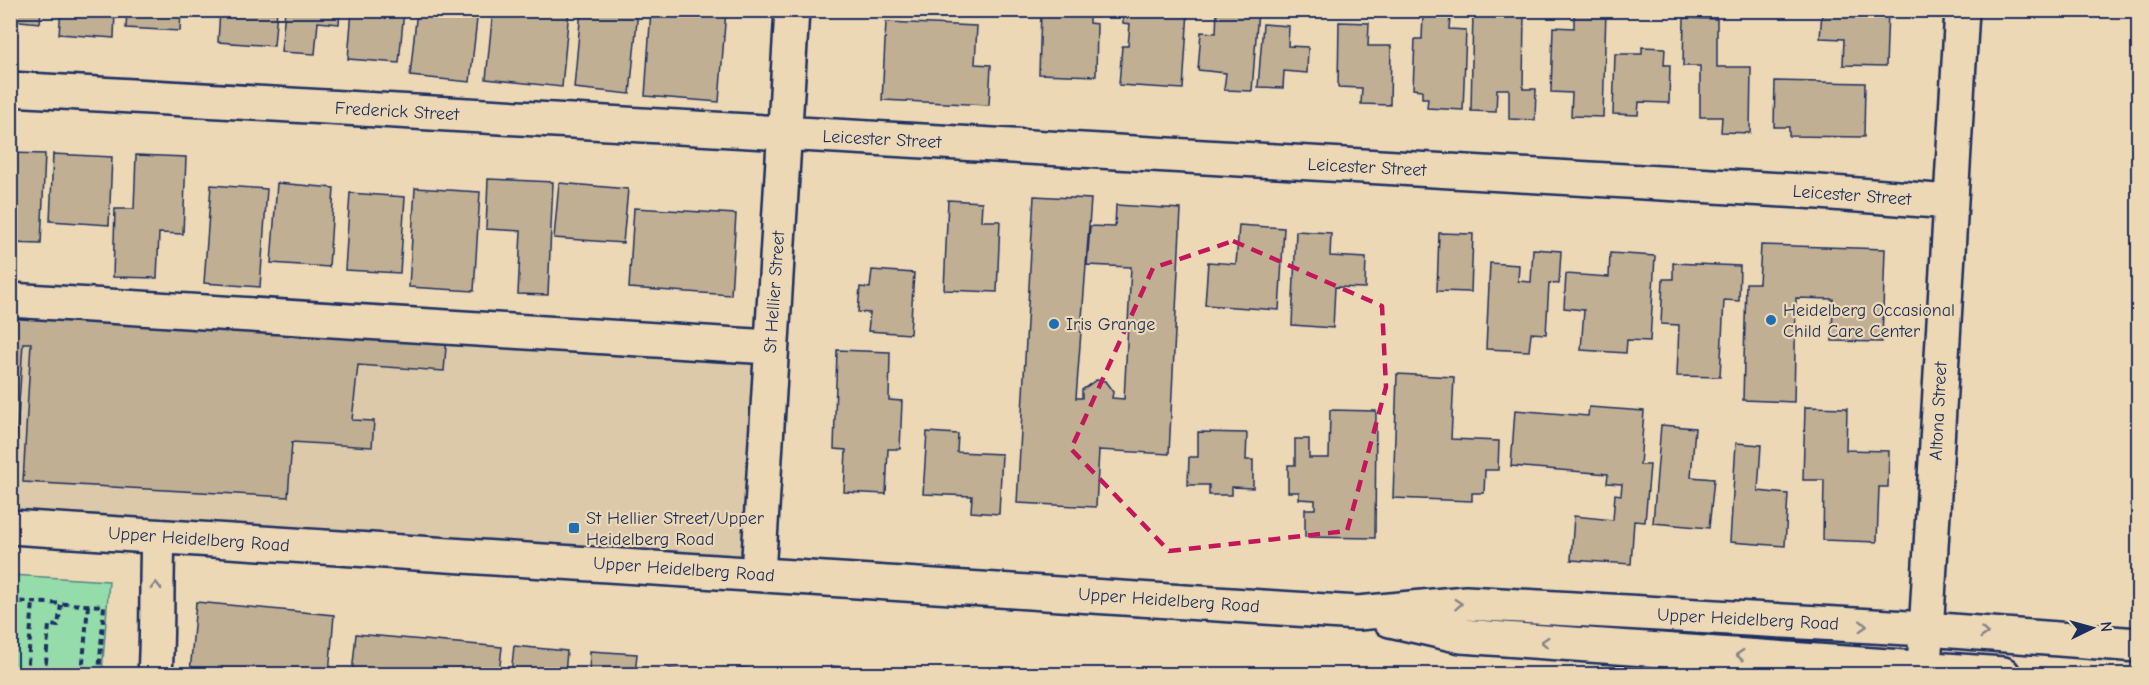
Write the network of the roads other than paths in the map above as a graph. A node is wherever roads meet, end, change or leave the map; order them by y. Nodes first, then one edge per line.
1 (792, 10) edge
2 (1962, 10) edge
3 (10, 89) edge
4 (784, 133) junction
5 (1950, 202) junction
6 (10, 300) edge
7 (770, 347) junction
8 (10, 527) edge
9 (158, 537) junction
10 (758, 574) junction
11 (1358, 613) junction
12 (1926, 629) junction
13 (2139, 645) edge
14 (1924, 668) junction
15 (155, 675) edge
16 (2003, 675) edge

1 - 4 street, St Hellier Street
2 - 5 street, Altona Street
3 - 4 street, Frederick Street
4 - 5 street, Leicester Street
4 - 7 street, St Hellier Street
5 - 12 street, Altona Street
6 - 7 street
7 - 10 street, St Hellier Street
8 - 9 street, Upper Heidelberg Road
9 - 10 street, Upper Heidelberg Road
15 -> 9 street
10 - 11 street, Upper Heidelberg Road
11 -> 12 street, Upper Heidelberg Road
14 -> 11 street, Upper Heidelberg Road
12 -> 13 street, Upper Heidelberg Road
12 - 14 street, Altona Street
14 - 16 street, Upper Heidelberg Road

